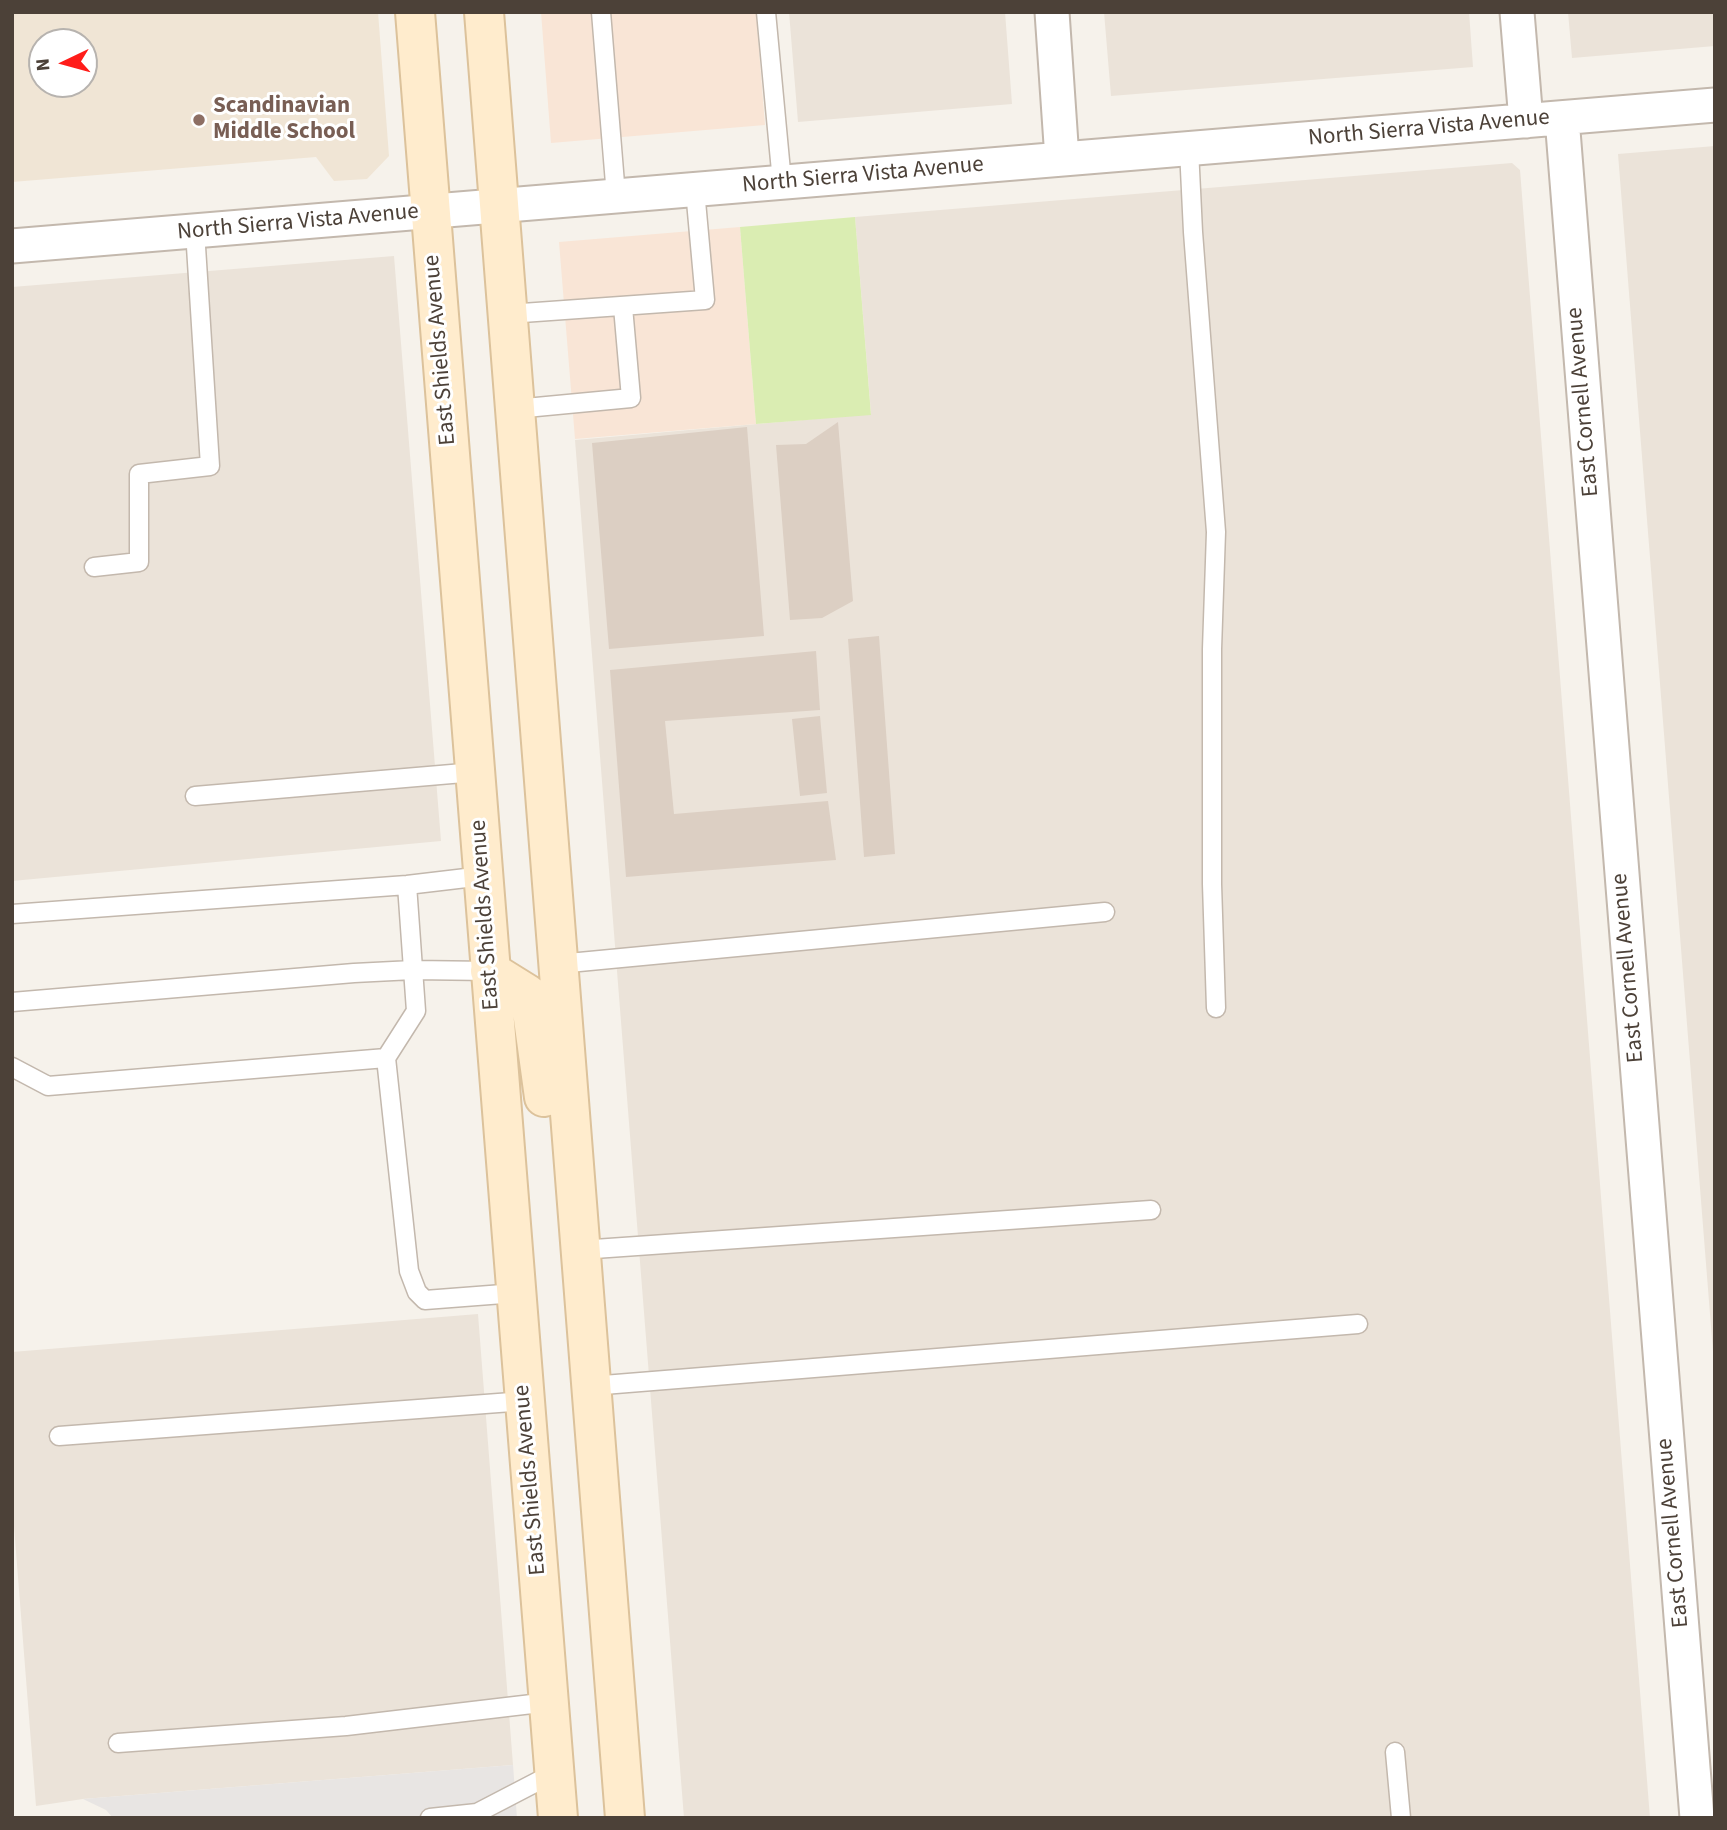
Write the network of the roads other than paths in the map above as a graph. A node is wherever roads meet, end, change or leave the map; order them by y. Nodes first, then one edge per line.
1 (415, 12) edge
2 (484, 12) edge
3 (601, 12) edge
4 (766, 12) edge
5 (1052, 12) edge
6 (1517, 12) edge
7 (1715, 105) edge
8 (1562, 118) junction
9 (1526, 121) junction
10 (1189, 149) junction
11 (1062, 159) junction
12 (782, 182) junction
13 (695, 190) junction
14 (616, 196) junction
15 (499, 206) junction
16 (430, 212) junction
17 (195, 231) junction
18 (12, 246) edge
19 (623, 307) junction
20 (508, 314) junction
21 (515, 409) junction
22 (94, 567) dead end
23 (475, 772) junction
24 (195, 796) dead end
25 (483, 876) junction
26 (407, 885) junction
27 (1105, 912) dead end
28 (12, 914) edge
29 (558, 964) junction
30 (413, 970) junction
31 (490, 971) junction
32 (12, 1002) edge
33 (1216, 1007) dead end
34 (386, 1058) junction
35 (12, 1068) edge
36 (1151, 1210) dead end
37 (580, 1250) junction
38 (516, 1293) junction
39 (1358, 1324) dead end
40 (591, 1386) junction
41 (525, 1401) junction
42 (59, 1436) dead end
43 (549, 1702) junction
44 (118, 1743) dead end
45 (1395, 1752) dead end
46 (554, 1773) junction
47 (430, 1818) edge
48 (558, 1818) edge
49 (625, 1818) edge
50 (1401, 1818) edge
51 (1697, 1818) edge

1 - 16 main road, East Shields Avenue
2 - 15 main road
3 - 14 lane
4 - 12 lane
5 - 11 street
6 - 9 street
7 - 8 street, North Sierra Vista Avenue
8 - 9 street, North Sierra Vista Avenue
8 - 51 street, East Cornell Avenue
9 - 10 street, North Sierra Vista Avenue
10 - 11 street, North Sierra Vista Avenue
10 - 33 lane
11 - 12 street, North Sierra Vista Avenue
12 - 13 street, North Sierra Vista Avenue
13 - 14 street, North Sierra Vista Avenue
13 - 19 lane
14 - 15 street, North Sierra Vista Avenue
15 - 16 street, North Sierra Vista Avenue
15 - 20 main road
16 - 17 street, North Sierra Vista Avenue
16 - 23 main road, East Shields Avenue
17 - 18 street, North Sierra Vista Avenue
17 - 22 lane
19 - 20 lane
19 - 21 lane
20 - 21 main road
21 - 29 main road
23 - 24 lane
23 - 25 main road, East Shields Avenue
25 - 26 lane
25 - 31 main road, East Shields Avenue
26 - 28 lane
26 - 30 lane
27 - 29 lane
29 - 37 main road
30 - 31 lane
30 - 32 lane
30 - 34 lane
31 - 37 main road
31 - 38 main road, East Shields Avenue
34 - 35 lane
34 - 38 lane
36 - 37 lane
37 - 40 main road
38 - 41 main road, East Shields Avenue
39 - 40 lane
40 - 49 main road
41 - 42 lane
41 - 43 main road, East Shields Avenue
43 - 44 lane
43 - 46 main road, East Shields Avenue
45 - 50 lane
46 - 47 lane
46 - 48 main road, East Shields Avenue

